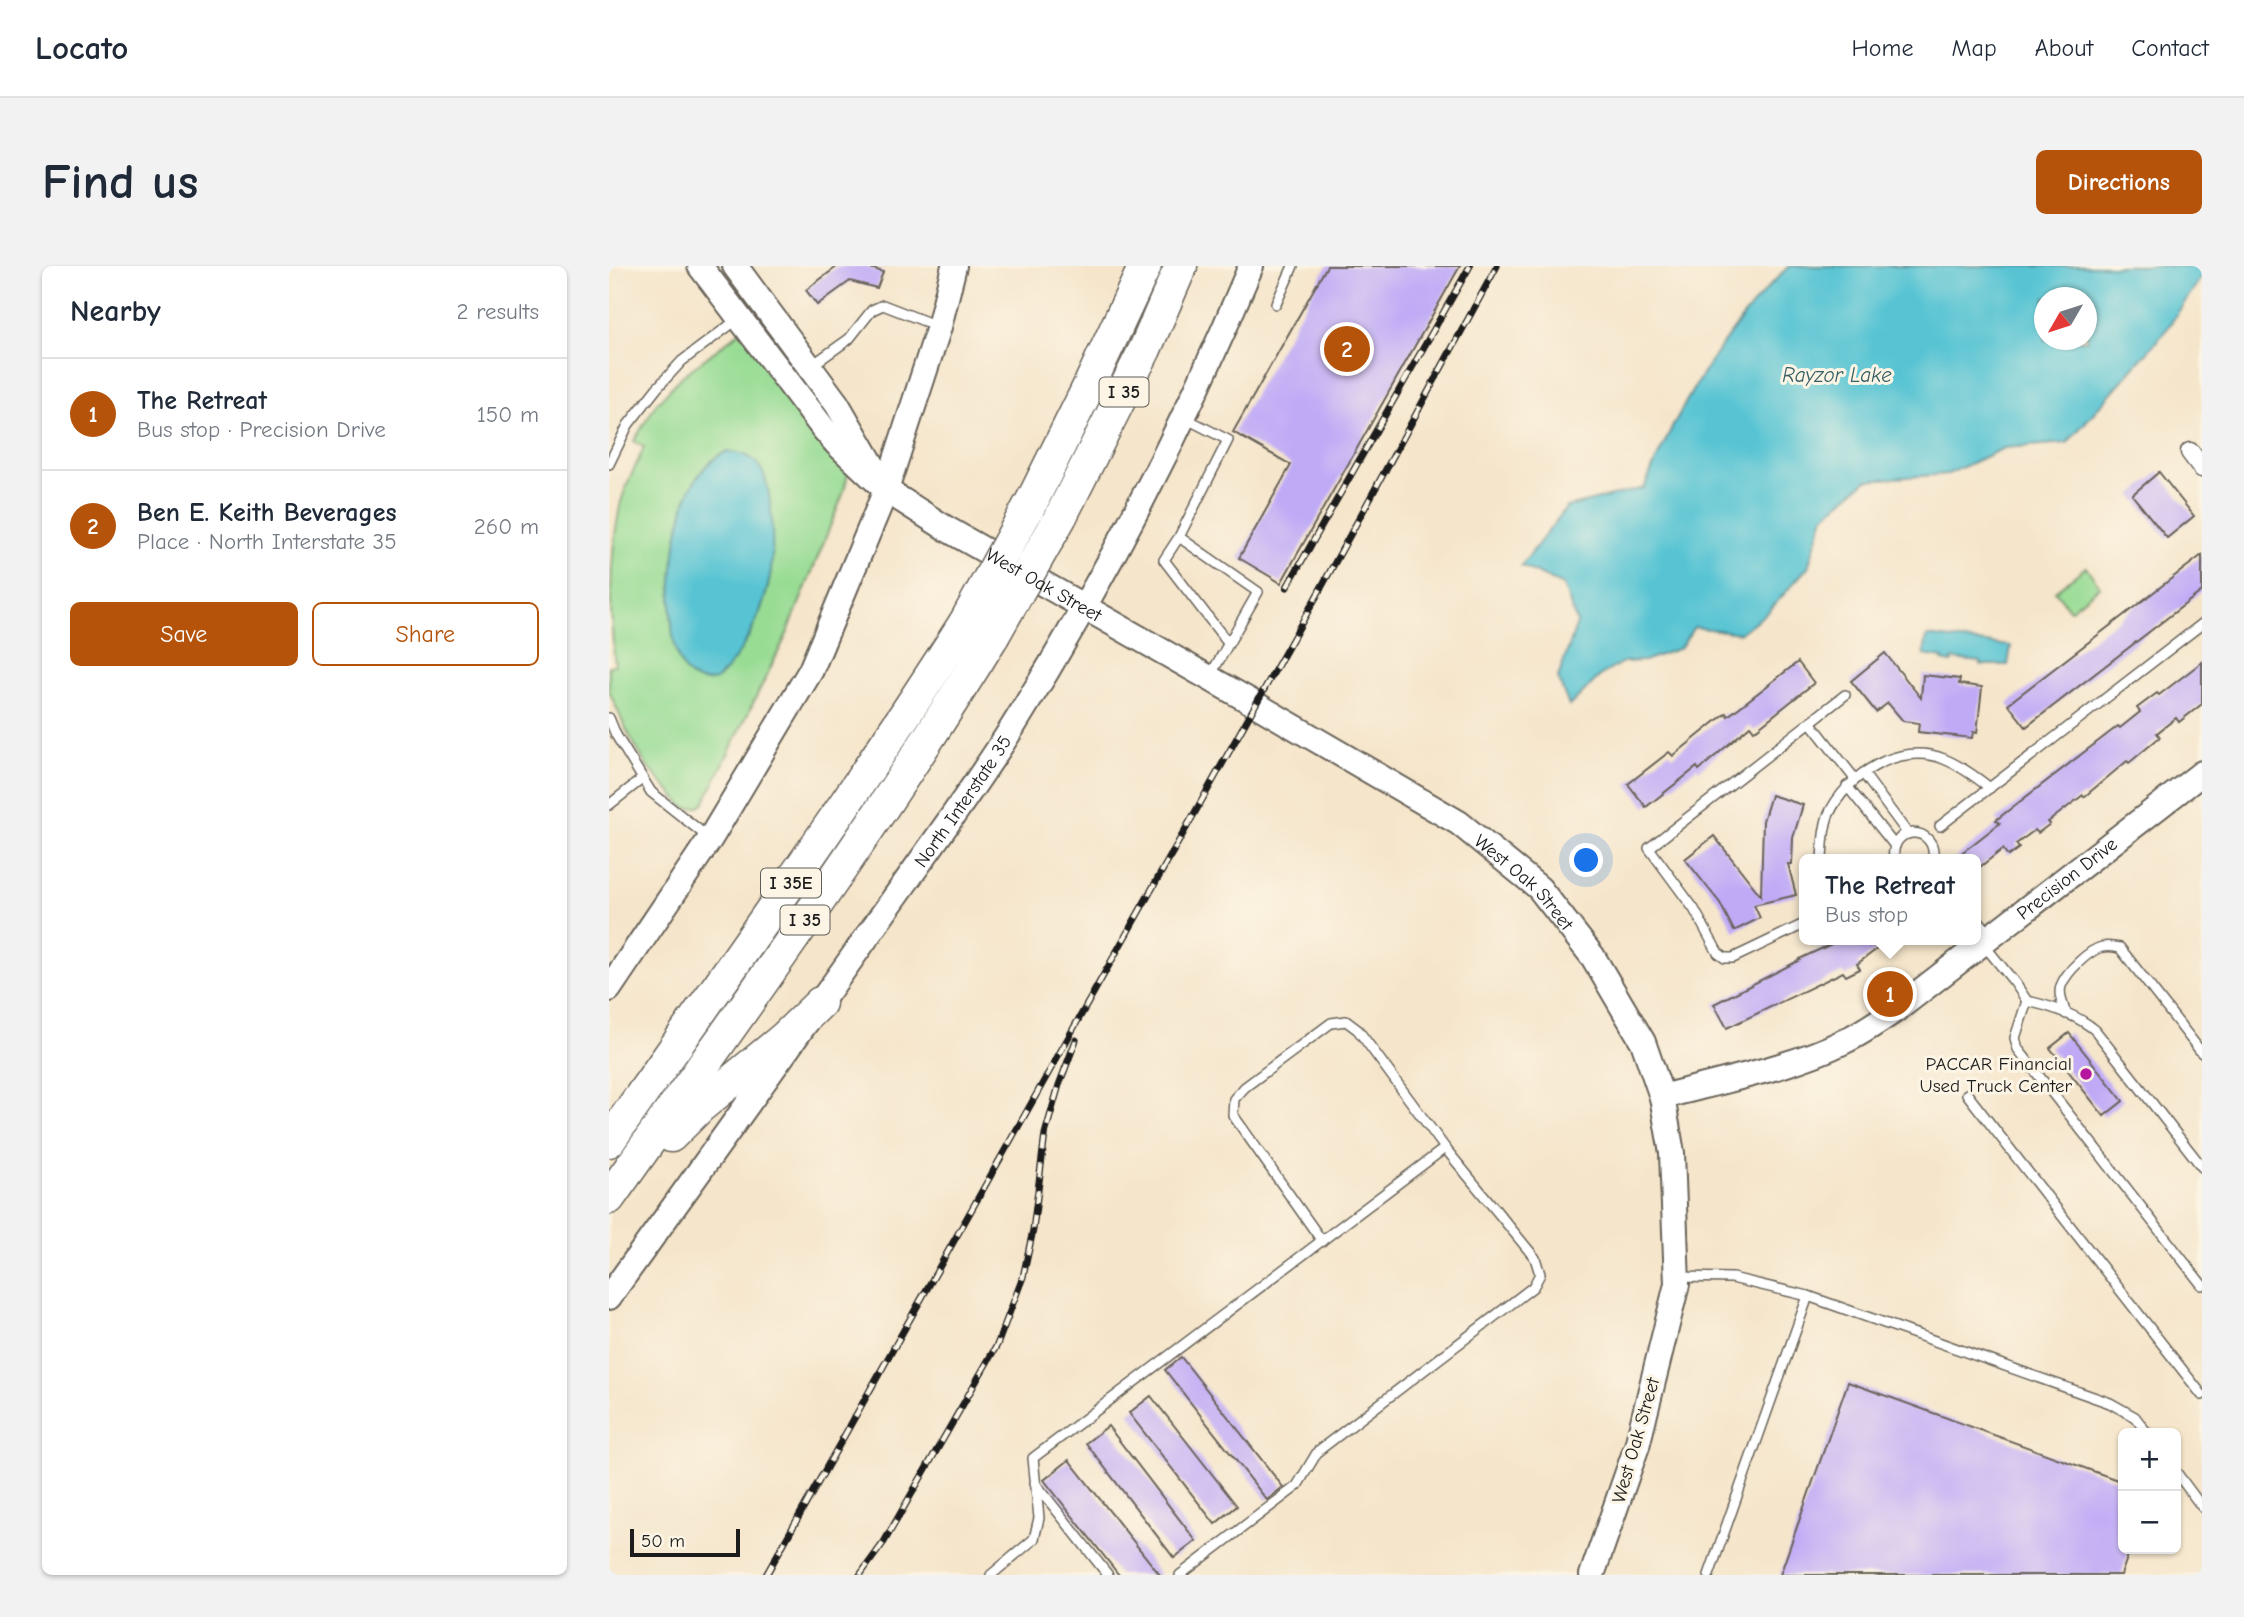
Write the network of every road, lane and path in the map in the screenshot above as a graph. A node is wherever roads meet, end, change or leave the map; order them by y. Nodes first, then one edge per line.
1 (700, 266) edge
2 (735, 266) edge
3 (954, 266) edge
4 (1128, 266) edge
5 (1145, 266) edge
6 (1181, 266) edge
7 (1251, 266) edge
8 (1293, 266) edge
9 (1276, 304) dead end
10 (1126, 306) junction
11 (740, 318) junction
12 (939, 327) junction
13 (809, 367) junction
14 (788, 382) junction
15 (1182, 417) junction
16 (2190, 453) dead end
17 (609, 464) edge
18 (2202, 468) edge
19 (886, 490) junction
20 (1179, 537) junction
21 (1083, 606) junction
22 (2202, 624) edge
23 (1228, 643) junction
24 (1209, 678) junction
25 (1845, 695) dead end
26 (609, 719) edge
27 (1810, 722) junction
28 (2202, 773) edge
29 (1859, 776) junction
30 (642, 779) junction
31 (1847, 786) junction
32 (1990, 788) junction
33 (609, 805) edge
34 (1940, 825) dead end
35 (1908, 834) junction
36 (710, 838) junction
37 (1895, 846) junction
38 (1822, 854) edge
39 (1894, 854) edge
40 (1934, 854) edge
41 (1799, 926) edge
42 (1981, 940) edge
43 (1981, 944) edge
44 (1975, 945) edge
45 (609, 989) edge
46 (2027, 1001) junction
47 (821, 1003) junction
48 (2066, 1014) junction
49 (2202, 1053) edge
50 (1967, 1094) dead end
51 (1662, 1097) junction
52 (609, 1141) edge
53 (1445, 1148) junction
54 (2202, 1167) edge
55 (609, 1198) edge
56 (609, 1204) edge
57 (1322, 1241) junction
58 (1677, 1277) junction
59 (2202, 1285) edge
60 (1808, 1296) junction
61 (609, 1297) edge
62 (2202, 1395) edge
63 (2143, 1428) edge
64 (2181, 1479) edge
65 (1035, 1482) junction
66 (2202, 1507) edge
67 (991, 1575) edge
68 (1108, 1575) edge
69 (1180, 1575) edge
70 (1592, 1575) edge
71 (1709, 1575) edge

1 - 11 main road, West Oak Street
2 - 13 main road, West Oak Street
3 - 12 main road
4 - 10 highway
5 - 10 highway, I 35E
6 - 55 highway, I 35, bridge
7 - 15 main road, North Interstate 35
8 - 9 lane
10 - 52 highway, I 35E, bridge
11 - 14 main road, West Oak Street
11 - 17 lane
12 - 13 lane
12 - 19 main road
13 - 14 main road
13 - 19 main road, West Oak Street
14 - 19 main road, West Oak Street
15 - 20 lane
15 - 21 main road, North Interstate 35
16 - 18 street
19 - 21 main road, West Oak Street
19 - 36 main road
20 - 23 lane
20 - 23 lane
21 - 24 main road, West Oak Street
21 - 47 main road, North Interstate 35
22 - 32 lane
23 - 24 lane
24 - 51 main road, West Oak Street
25 - 27 lane
26 - 30 lane
27 - 29 lane
27 - 41 lane
28 - 42 main road, Precision Drive
29 - 31 lane
29 - 32 lane
29 - 35 lane
30 - 33 lane
30 - 36 lane
31 - 37 lane
31 - 38 lane
32 - 34 lane
35 - 37 lane
35 - 40 lane
36 - 45 main road
37 - 39 lane
43 - 46 lane
44 - 51 main road, Precision Drive
46 - 48 lane
46 - 59 lane
47 - 56 highway
47 - 61 main road, North Interstate 35
48 - 49 lane
48 - 54 lane
50 - 62 lane
51 - 58 main road, West Oak Street
53 - 57 lane
53 - 57 lane
53 - 69 lane
57 - 65 lane
58 - 60 lane
58 - 70 main road, West Oak Street
60 - 63 lane
60 - 71 lane
64 - 66 lane
65 - 67 lane
65 - 68 lane

